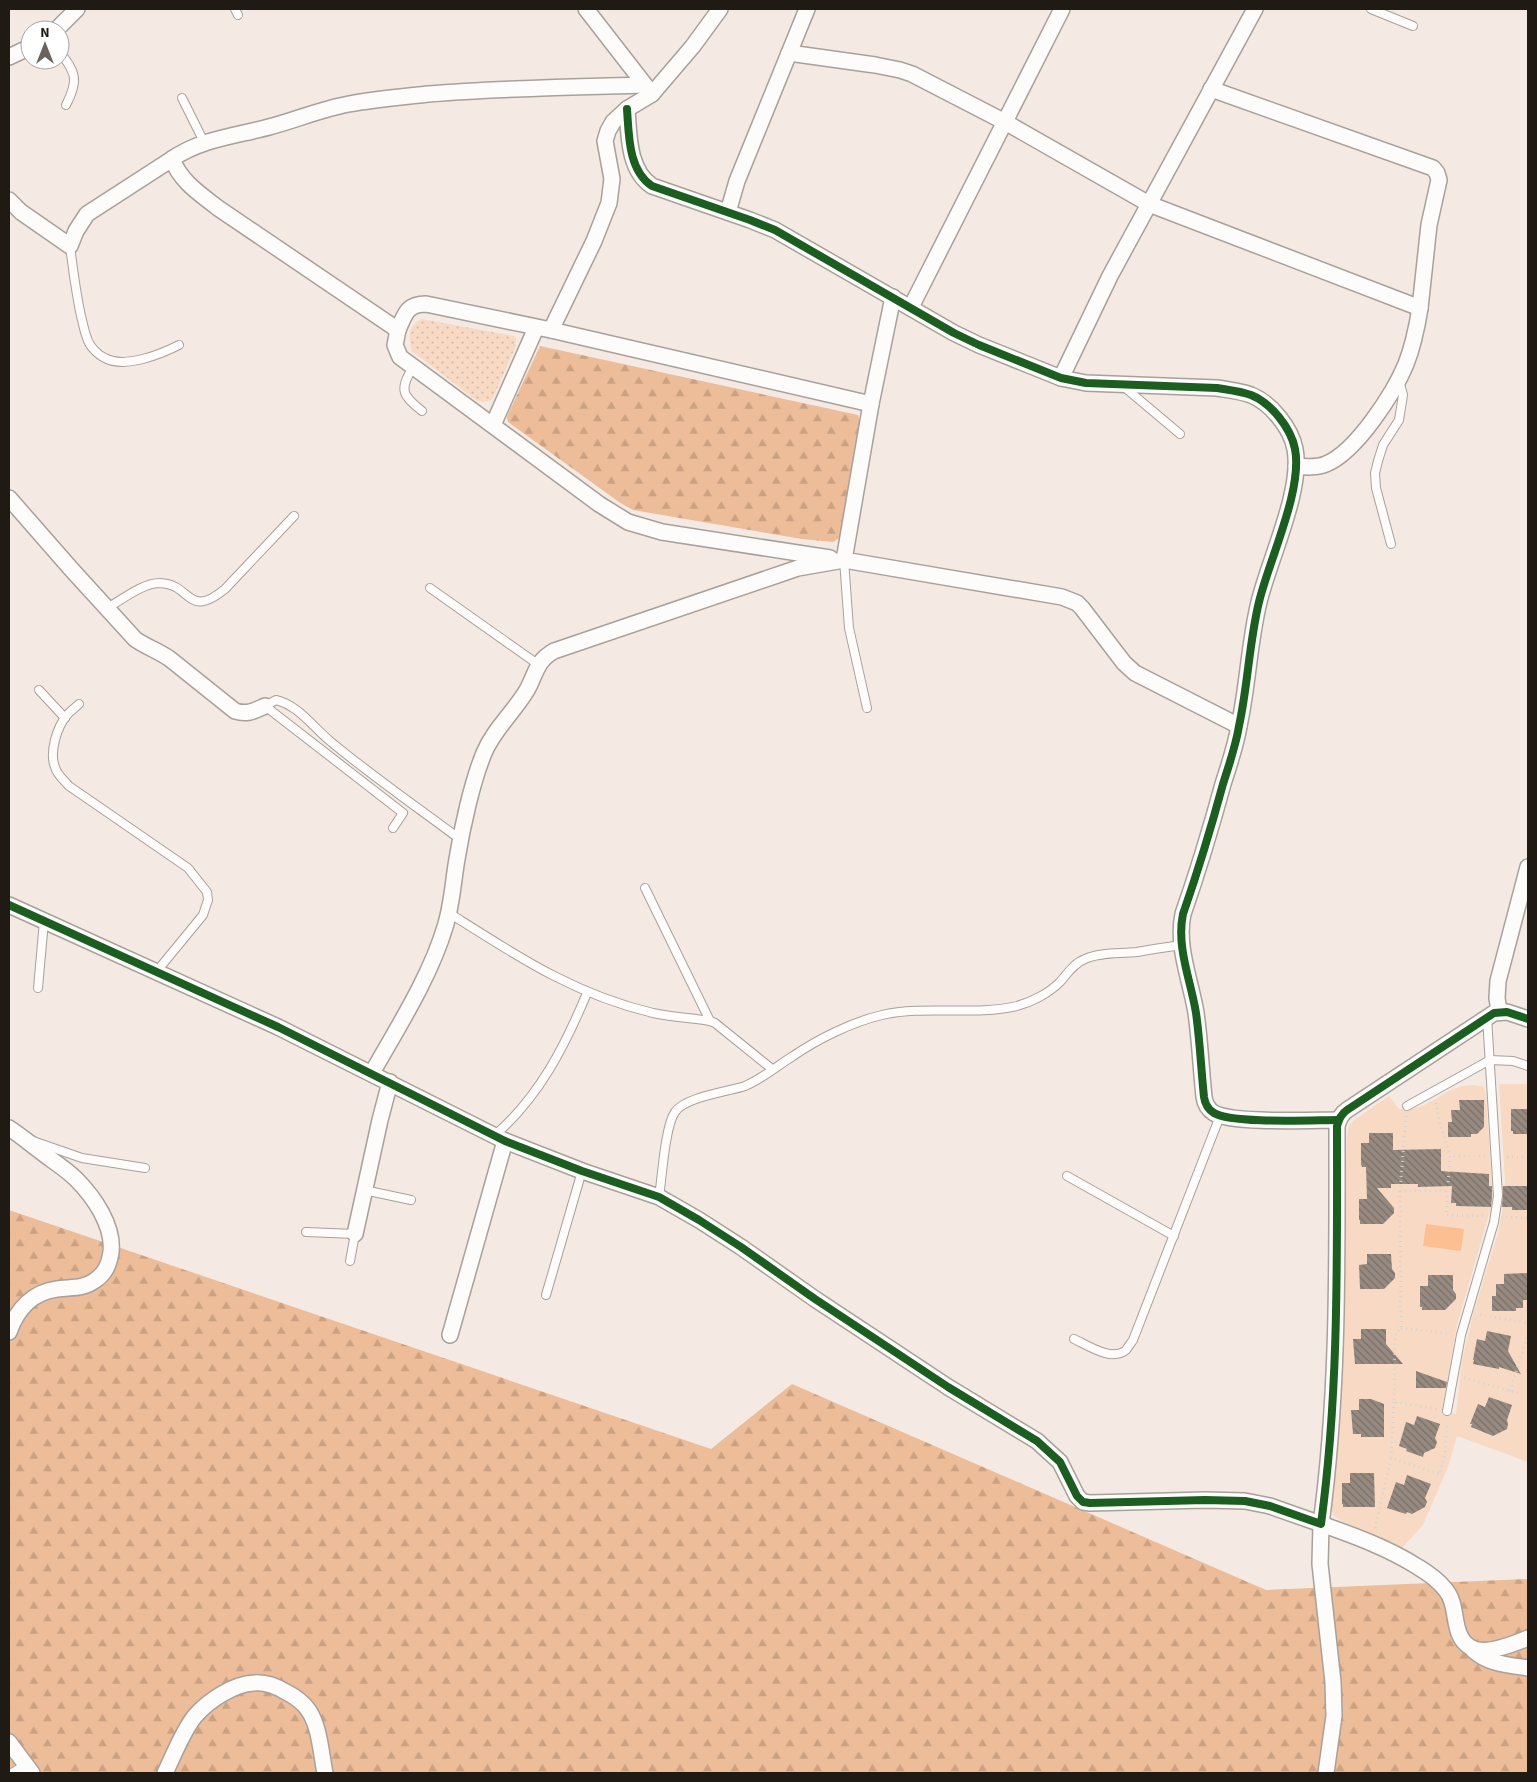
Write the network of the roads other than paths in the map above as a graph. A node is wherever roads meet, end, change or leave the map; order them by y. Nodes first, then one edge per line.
1 (77, 9) edge
2 (586, 9) edge
3 (720, 9) edge
4 (807, 9) edge
5 (1062, 9) edge
6 (1255, 9) edge
7 (1371, 9) edge
8 (66, 20) edge
9 (1413, 26) dead end
10 (789, 53) junction
11 (70, 66) edge
12 (648, 89) junction
13 (1211, 89) junction
14 (182, 98) dead end
15 (66, 105) dead end
16 (627, 109) junction
17 (1005, 122) junction
18 (204, 142) junction
19 (172, 159) junction
20 (9, 200) edge
21 (1149, 204) junction
22 (728, 212) junction
23 (70, 246) junction
24 (893, 298) junction
25 (911, 307) junction
26 (1420, 308) junction
27 (544, 329) junction
28 (398, 330) junction
29 (179, 345) dead end
30 (413, 366) junction
31 (1399, 377) junction
32 (1061, 378) junction
33 (1120, 384) junction
34 (871, 404) junction
35 (422, 411) dead end
36 (493, 424) junction
37 (1180, 434) dead end
38 (1296, 466) junction
39 (9, 498) edge
40 (294, 516) dead end
41 (1391, 544) dead end
42 (844, 560) junction
43 (430, 588) dead end
44 (108, 608) junction
45 (539, 665) junction
46 (39, 690) dead end
47 (78, 704) dead end
48 (265, 706) junction
49 (867, 708) dead end
50 (65, 718) junction
51 (1239, 726) junction
52 (393, 828) dead end
53 (461, 840) junction
54 (1528, 867) edge
55 (645, 888) dead end
56 (9, 905) edge
57 (449, 913) junction
58 (44, 922) junction
59 (1182, 946) junction
60 (157, 971) junction
61 (38, 988) dead end
62 (587, 993) junction
63 (1493, 1014) junction
64 (1528, 1019) edge
65 (710, 1021) junction
66 (1490, 1060) junction
67 (1528, 1066) edge
68 (772, 1069) junction
69 (372, 1073) junction
70 (390, 1082) junction
71 (1406, 1106) road end
72 (1220, 1116) junction
73 (1338, 1120) junction
74 (9, 1128) edge
75 (23, 1138) junction
76 (500, 1138) junction
77 (145, 1168) dead end
78 (582, 1171) junction
79 (1067, 1176) dead end
80 (364, 1190) junction
81 (659, 1197) junction
82 (411, 1200) dead end
83 (306, 1232) dead end
84 (355, 1234) junction
85 (1174, 1236) junction
86 (350, 1261) dead end
87 (546, 1295) dead end
88 (9, 1332) edge
89 (450, 1335) dead end
90 (1074, 1339) dead end
91 (1447, 1411) road end
92 (1321, 1524) junction
93 (1528, 1638) edge
94 (1470, 1647) junction
95 (1528, 1668) edge
96 (9, 1742) edge
97 (23, 1771) edge
98 (165, 1773) edge
99 (325, 1773) edge
100 (1326, 1773) edge

1 - 8 street
2 - 12 street
3 - 12 street
4 - 10 street
5 - 17 street
6 - 13 street
7 - 9 lane
10 - 17 street
10 - 22 street
11 - 15 lane
12 - 16 street
12 - 18 street
13 - 21 street
13 - 26 street
14 - 18 lane
16 - 22 street
16 - 27 street
17 - 21 street
17 - 25 street
18 - 19 street
19 - 23 street
19 - 28 street
20 - 23 street
21 - 26 street
21 - 32 street
22 - 24 street
23 - 29 lane
24 - 25 street
24 - 34 street
25 - 32 street
26 - 31 street
27 - 28 street
27 - 34 street
27 - 36 street
28 - 30 street
30 - 35 lane
30 - 36 street
31 - 38 street
31 - 41 lane
32 - 33 street
33 - 37 lane
33 - 38 street
34 - 42 street
36 - 42 street
38 - 51 street
39 - 44 street
40 - 44 lane
42 - 45 street
42 - 49 lane
42 - 51 street
43 - 45 lane
44 - 48 street
45 - 53 street
46 - 50 lane
47 - 50 lane
48 - 52 lane
48 - 53 lane
50 - 60 lane
51 - 59 street
53 - 57 street
54 - 63 street
55 - 65 lane
56 - 58 street
57 - 62 lane
57 - 69 street
58 - 60 street
58 - 61 lane
59 - 68 lane
59 - 72 street
60 - 69 street
62 - 65 lane
62 - 76 lane
63 - 64 street
63 - 66 lane
63 - 73 street
65 - 68 lane
66 - 67 lane
66 - 71 lane
66 - 91 lane
68 - 81 lane
69 - 70 street
70 - 76 street
70 - 80 street
72 - 73 street
72 - 85 lane
73 - 92 street
74 - 75 street
75 - 77 lane
75 - 88 street
76 - 78 street
76 - 89 street
78 - 81 street
78 - 87 lane
79 - 85 lane
80 - 82 lane
80 - 84 street
81 - 92 street
83 - 84 lane
84 - 86 lane
85 - 90 lane
92 - 94 street
92 - 100 street
93 - 94 street
94 - 95 street
96 - 97 street
98 - 99 street

